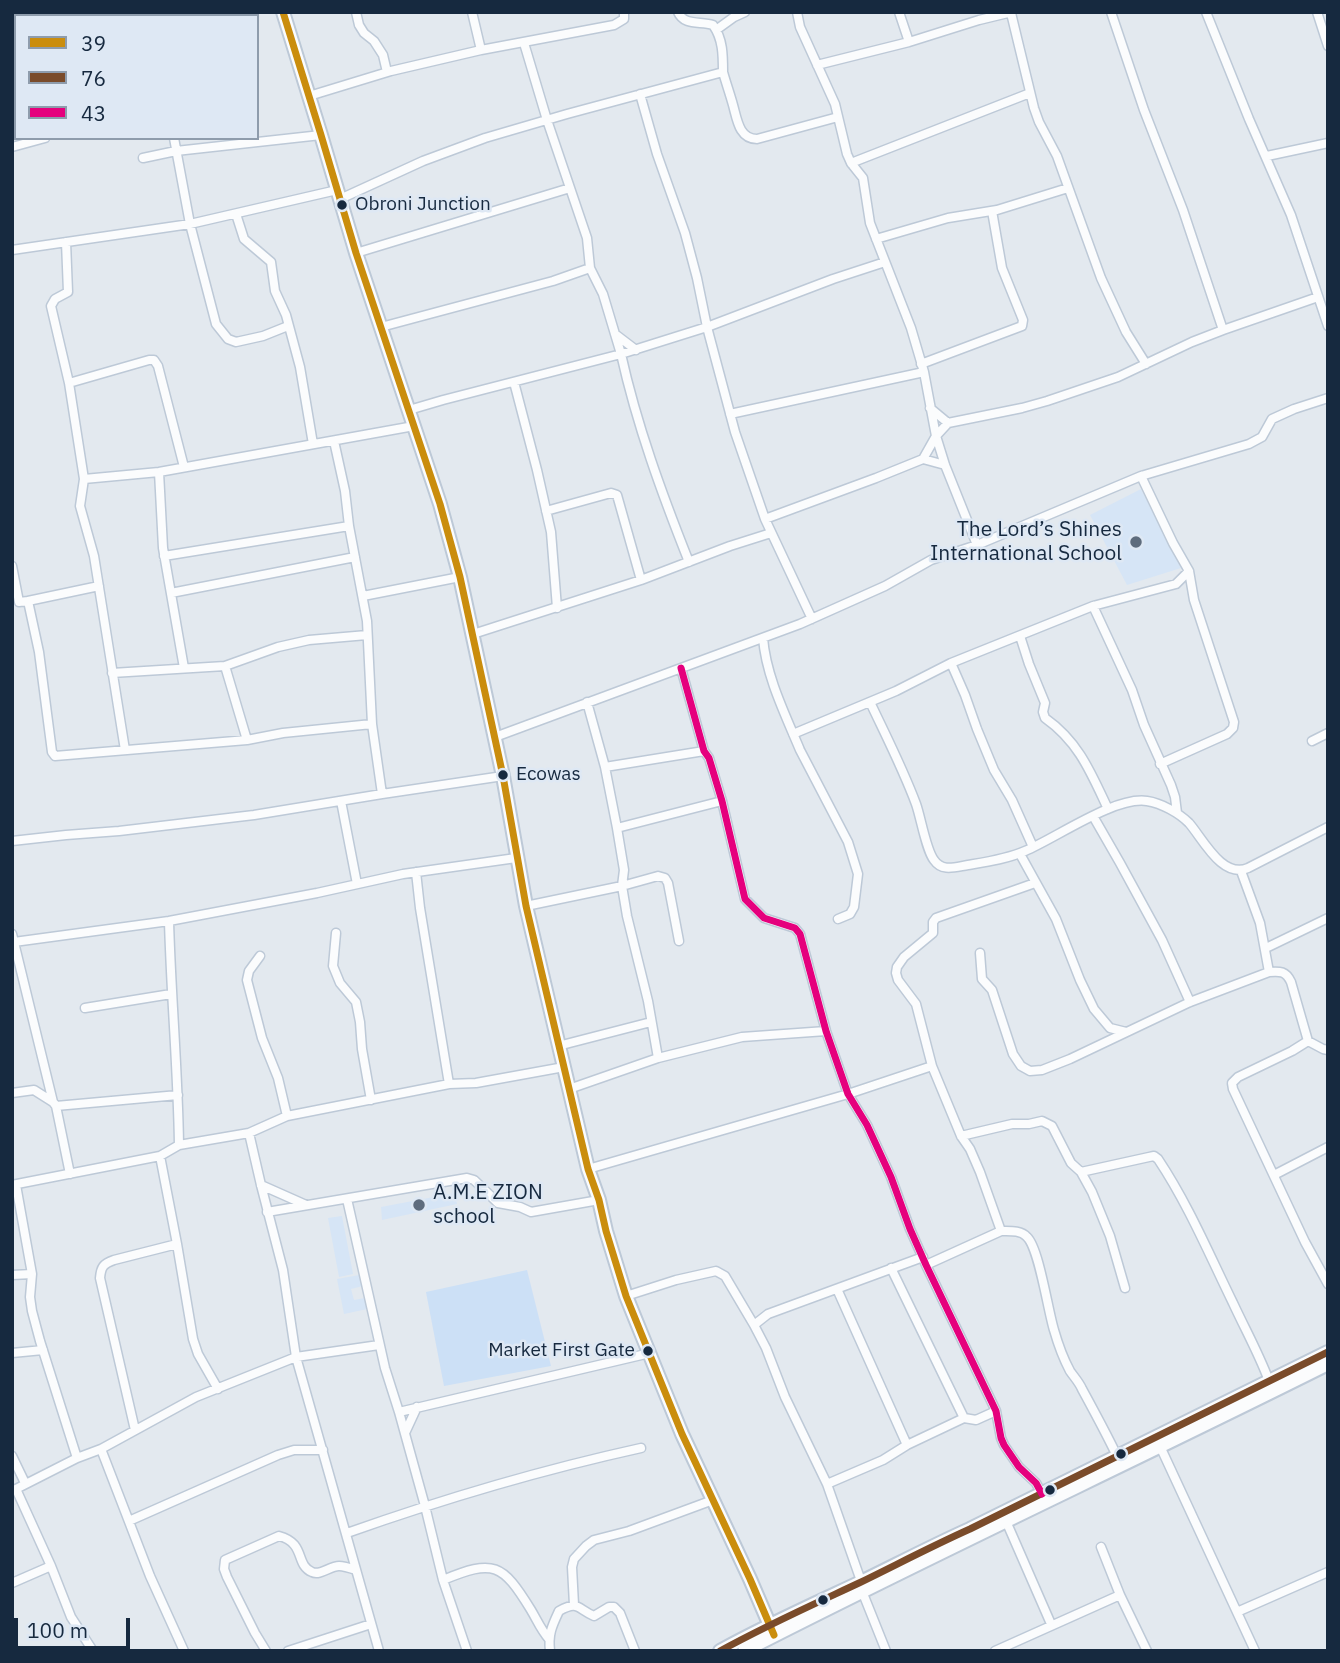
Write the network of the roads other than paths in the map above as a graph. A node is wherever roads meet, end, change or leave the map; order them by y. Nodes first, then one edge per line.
1 (283, 12) edge
2 (356, 12) edge
3 (472, 12) edge
4 (624, 12) edge
5 (678, 12) edge
6 (745, 12) edge
7 (797, 12) edge
8 (899, 12) edge
9 (1011, 12) edge
10 (1111, 12) edge
11 (1206, 12) edge
12 (1317, 12) edge
13 (716, 30) junction
14 (909, 41) junction
15 (524, 43) junction
16 (1328, 46) edge
17 (481, 50) junction
18 (817, 65) junction
19 (387, 72) junction
20 (723, 72) junction
21 (1030, 93) junction
22 (640, 94) junction
23 (309, 96) junction
24 (838, 117) junction
25 (547, 120) junction
26 (321, 135) junction
27 (38, 140) edge
28 (174, 140) edge
29 (1328, 143) edge
30 (12, 147) edge
31 (176, 151) junction
32 (1267, 156) junction
33 (143, 158) dead end
34 (851, 163) junction
35 (570, 188) junction
36 (1068, 188) junction
37 (338, 195) junction
38 (992, 211) junction
39 (236, 214) junction
40 (190, 224) junction
41 (876, 239) junction
42 (66, 242) junction
43 (12, 250) edge
44 (356, 253) junction
45 (884, 262) junction
46 (590, 268) junction
47 (1318, 297) junction
48 (288, 326) junction
49 (1328, 326) edge
50 (381, 327) junction
51 (707, 327) junction
52 (1223, 330) junction
53 (615, 334) junction
54 (636, 350) junction
55 (621, 354) junction
56 (1146, 363) junction
57 (923, 368) junction
58 (514, 382) junction
59 (69, 383) junction
60 (1328, 398) edge
61 (930, 408) junction
62 (409, 410) junction
63 (730, 414) junction
64 (948, 424) junction
65 (414, 426) junction
66 (936, 436) junction
67 (334, 441) junction
68 (313, 444) junction
69 (923, 459) junction
70 (945, 465) junction
71 (184, 467) junction
72 (159, 472) junction
73 (1141, 476) junction
74 (84, 479) junction
75 (546, 511) junction
76 (765, 519) junction
77 (349, 526) junction
78 (772, 533) junction
79 (977, 545) junction
80 (164, 556) junction
81 (355, 556) junction
82 (690, 562) junction
83 (12, 566) edge
84 (1189, 571) junction
85 (460, 577) junction
86 (641, 580) junction
87 (99, 586) junction
88 (171, 593) junction
89 (363, 596) junction
90 (19, 602) edge
91 (1093, 606) junction
92 (557, 608) junction
93 (812, 619) junction
94 (472, 634) junction
95 (367, 635) junction
96 (1020, 636) junction
97 (762, 638) junction
98 (951, 663) junction
99 (225, 666) junction
100 (184, 668) junction
101 (681, 668) junction
102 (112, 673) junction
103 (587, 702) junction
104 (870, 702) junction
105 (372, 724) junction
106 (1328, 733) edge
107 (793, 734) junction
108 (495, 737) junction
109 (247, 740) junction
110 (1312, 741) dead end
111 (125, 750) junction
112 (704, 751) junction
113 (1160, 764) junction
114 (605, 767) junction
115 (503, 776) junction
116 (382, 794) junction
117 (341, 801) junction
118 (722, 801) junction
119 (1108, 809) junction
120 (1177, 813) junction
121 (1093, 816) junction
122 (1328, 827) edge
123 (617, 828) junction
124 (12, 841) edge
125 (1033, 848) junction
126 (1020, 853) junction
127 (516, 858) junction
128 (1241, 871) junction
129 (416, 872) junction
130 (1035, 883) junction
131 (357, 884) junction
132 (622, 886) junction
133 (526, 906) junction
134 (1328, 918) edge
135 (838, 919) dead end
136 (169, 921) junction
137 (336, 933) dead end
138 (13, 938) edge
139 (679, 941) dead end
140 (1266, 948) junction
141 (980, 953) dead end
142 (260, 956) dead end
143 (1269, 972) junction
144 (171, 994) junction
145 (1190, 1002) junction
146 (85, 1009) dead end
147 (651, 1022) junction
148 (1110, 1028) junction
149 (826, 1031) junction
150 (1126, 1032) junction
151 (1108, 1040) junction
152 (1308, 1041) junction
153 (558, 1046) junction
154 (1328, 1050) edge
155 (658, 1058) junction
156 (932, 1066) junction
157 (564, 1067) junction
158 (449, 1084) junction
159 (569, 1089) junction
160 (12, 1093) edge
161 (848, 1094) junction
162 (178, 1095) junction
163 (371, 1100) junction
164 (55, 1104) junction
165 (287, 1116) junction
166 (249, 1133) junction
167 (961, 1136) junction
168 (179, 1144) junction
169 (1328, 1147) edge
170 (160, 1156) junction
171 (588, 1169) junction
172 (1081, 1172) junction
173 (70, 1174) junction
174 (1274, 1175) junction
175 (14, 1185) edge
176 (261, 1185) junction
177 (347, 1199) junction
178 (599, 1200) junction
179 (307, 1205) junction
180 (267, 1212) junction
181 (1001, 1231) junction
182 (177, 1244) junction
183 (924, 1261) junction
184 (891, 1268) junction
185 (32, 1274) junction
186 (12, 1275) edge
187 (1328, 1284) edge
188 (1125, 1288) dead end
189 (837, 1289) junction
190 (626, 1296) junction
191 (754, 1325) junction
192 (380, 1345) junction
193 (43, 1350) junction
194 (1328, 1352) edge
195 (12, 1353) edge
196 (650, 1353) junction
197 (296, 1357) junction
198 (1328, 1364) edge
199 (1269, 1381) junction
200 (218, 1389) junction
201 (417, 1407) junction
202 (996, 1411) junction
203 (399, 1412) junction
204 (964, 1418) junction
205 (135, 1430) junction
206 (405, 1434) junction
207 (1158, 1441) junction
208 (907, 1445) junction
209 (641, 1448) dead end
210 (101, 1449) junction
211 (323, 1450) junction
212 (12, 1456) edge
213 (1117, 1456) junction
214 (77, 1458) junction
215 (25, 1483) junction
216 (827, 1484) junction
217 (14, 1490) edge
218 (1042, 1494) junction
219 (713, 1500) junction
220 (425, 1506) junction
221 (130, 1521) junction
222 (1006, 1521) junction
223 (347, 1533) junction
224 (1101, 1547) dead end
225 (51, 1566) junction
226 (356, 1570) junction
227 (1328, 1572) edge
228 (443, 1580) junction
229 (12, 1583) edge
230 (862, 1586) junction
231 (1121, 1595) junction
232 (574, 1605) junction
233 (1237, 1612) junction
234 (371, 1624) junction
235 (1051, 1624) junction
236 (772, 1630) junction
237 (549, 1639) junction
238 (93, 1651) edge
239 (184, 1651) edge
240 (266, 1651) edge
241 (288, 1651) edge
242 (379, 1651) edge
243 (467, 1651) edge
244 (550, 1651) edge
245 (635, 1651) edge
246 (720, 1651) edge
247 (744, 1651) edge
248 (887, 1651) edge
249 (995, 1651) edge
250 (1147, 1651) edge
251 (1255, 1651) edge

1 - 23 street
2 - 19 street
3 - 17 street
4 - 15 street
5 - 13 street
6 - 13 street
7 - 18 street
8 - 14 street
9 - 14 street
9 - 21 street
10 - 52 street
11 - 32 street
12 - 16 street
13 - 20 street
14 - 18 street
15 - 17 street
15 - 25 street
17 - 19 street
18 - 24 street
19 - 23 street
20 - 22 street
20 - 24 street
21 - 34 street
21 - 36 street
22 - 25 street
22 - 51 street
23 - 26 street
24 - 34 street
25 - 35 street
25 - 37 street
26 - 31 street
26 - 37 street
27 - 30 street
28 - 31 street
29 - 32 street
31 - 33 street
31 - 40 street
32 - 47 street
34 - 41 street
35 - 44 street
35 - 46 street
36 - 38 street
36 - 56 street
37 - 39 street
37 - 44 street
38 - 41 street
38 - 57 street
39 - 40 street
39 - 48 street
40 - 42 street
40 - 48 street
41 - 45 street
42 - 43 street
42 - 59 street
44 - 50 street
45 - 51 street
45 - 57 street
46 - 50 street
46 - 53 street
47 - 49 street
47 - 52 street
48 - 68 street
50 - 62 street
51 - 54 street
51 - 63 street
52 - 56 street
53 - 54 street
53 - 55 street
54 - 55 street
55 - 58 street
55 - 82 street
56 - 64 street
57 - 61 street
57 - 63 street
58 - 62 street
58 - 75 street
59 - 71 street
59 - 74 street
60 - 73 street
61 - 64 street
61 - 66 street
62 - 65 street
63 - 76 street
64 - 66 street
65 - 67 street
65 - 85 street
66 - 69 street
66 - 70 street
67 - 68 street
67 - 77 street
68 - 71 street
69 - 70 street
69 - 76 street
70 - 79 street
71 - 72 street
72 - 74 street
72 - 80 street
73 - 79 street
73 - 84 street
74 - 87 street
75 - 86 street
75 - 92 street
76 - 78 street
77 - 80 street
77 - 81 street
78 - 82 street
78 - 93 street
79 - 93 street
80 - 88 street
81 - 88 street
81 - 89 street
82 - 86 street
83 - 90 street
84 - 91 street
84 - 113 street
85 - 89 street
85 - 94 street
86 - 92 street
87 - 90 street
87 - 102 street
88 - 100 street
89 - 95 street
90 - 111 street
91 - 96 street
91 - 113 street
92 - 94 street
93 - 97 street
94 - 108 street
95 - 99 street
95 - 105 street
96 - 98 street
96 - 119 street
97 - 101 street
97 - 107 street
98 - 104 street
98 - 125 street
99 - 100 street
99 - 109 street
100 - 102 street
101 - 103 street
101 - 112 street
102 - 111 street
103 - 108 street
103 - 114 street
104 - 107 street
104 - 126 street
105 - 109 street
105 - 116 street
106 - 110 street
107 - 135 street
108 - 115 street
109 - 111 street
112 - 114 street
112 - 118 street
113 - 120 street
114 - 123 street
115 - 116 street
115 - 127 street
116 - 117 street
117 - 124 street
117 - 131 street
118 - 123 street
118 - 149 street
119 - 120 street
119 - 121 street
120 - 128 street
121 - 125 street
121 - 145 street
122 - 128 street
123 - 132 street
125 - 126 street
126 - 130 street
127 - 129 street
127 - 133 street
128 - 140 street
129 - 131 street
129 - 158 street
130 - 148 street
130 - 156 street
131 - 136 street
132 - 133 street
132 - 139 street
132 - 147 street
133 - 153 street
134 - 140 street
136 - 138 street
136 - 144 street
137 - 163 street
138 - 164 street
140 - 143 street
141 - 151 street
142 - 165 street
143 - 145 street
143 - 152 street
144 - 146 street
144 - 162 street
145 - 150 street
147 - 153 street
147 - 155 street
148 - 150 street
148 - 151 street
149 - 155 street
149 - 161 street
150 - 151 street
152 - 154 street
152 - 174 street
153 - 157 street
155 - 159 street
156 - 161 street
156 - 167 street
157 - 158 street
157 - 159 street
158 - 163 street
159 - 171 street
160 - 164 street
161 - 171 street
161 - 183 street
162 - 164 street
162 - 168 street
163 - 165 street
164 - 173 street
165 - 166 street
166 - 168 street
166 - 176 street
167 - 172 street
167 - 181 street
168 - 170 street
169 - 174 street
170 - 173 street
170 - 182 street
171 - 178 street
172 - 188 street
172 - 199 street
173 - 175 street
174 - 187 street
175 - 185 street
176 - 179 street
176 - 180 street
177 - 178 street
177 - 179 street
177 - 192 street
178 - 190 street
179 - 180 street
180 - 197 street
181 - 183 street
181 - 213 street
182 - 200 street
182 - 205 street
183 - 184 street
183 - 202 street
184 - 189 street
184 - 204 street
185 - 186 street
185 - 193 street
189 - 191 street
189 - 208 street
190 - 191 street
190 - 196 street
191 - 216 street
192 - 197 street
192 - 203 street
193 - 195 street
193 - 214 street
194 - 199 street
196 - 201 street
196 - 219 street
197 - 200 street
197 - 211 street
198 - 207 street
199 - 207 street
200 - 205 street
201 - 203 street
201 - 206 street
202 - 204 street
202 - 218 street
203 - 206 street
204 - 208 street
205 - 210 street
206 - 220 street
207 - 213 street
207 - 222 street
207 - 233 street
208 - 216 street
209 - 220 street
210 - 214 street
210 - 221 street
211 - 221 street
211 - 223 street
212 - 215 street
213 - 218 street
214 - 215 street
215 - 217 street
216 - 230 street
217 - 225 street
218 - 230 street
219 - 232 street
219 - 236 street
220 - 223 street
220 - 228 street
221 - 239 street
222 - 230 street
222 - 235 street
223 - 226 street
224 - 231 street
225 - 229 street
225 - 238 street
226 - 234 street
226 - 240 street
227 - 233 street
228 - 237 street
228 - 243 street
230 - 236 street
230 - 248 street
231 - 235 street
231 - 250 street
232 - 237 street
232 - 245 street
233 - 251 street
234 - 241 street
234 - 242 street
235 - 249 street
236 - 246 street
236 - 247 street
237 - 244 street

